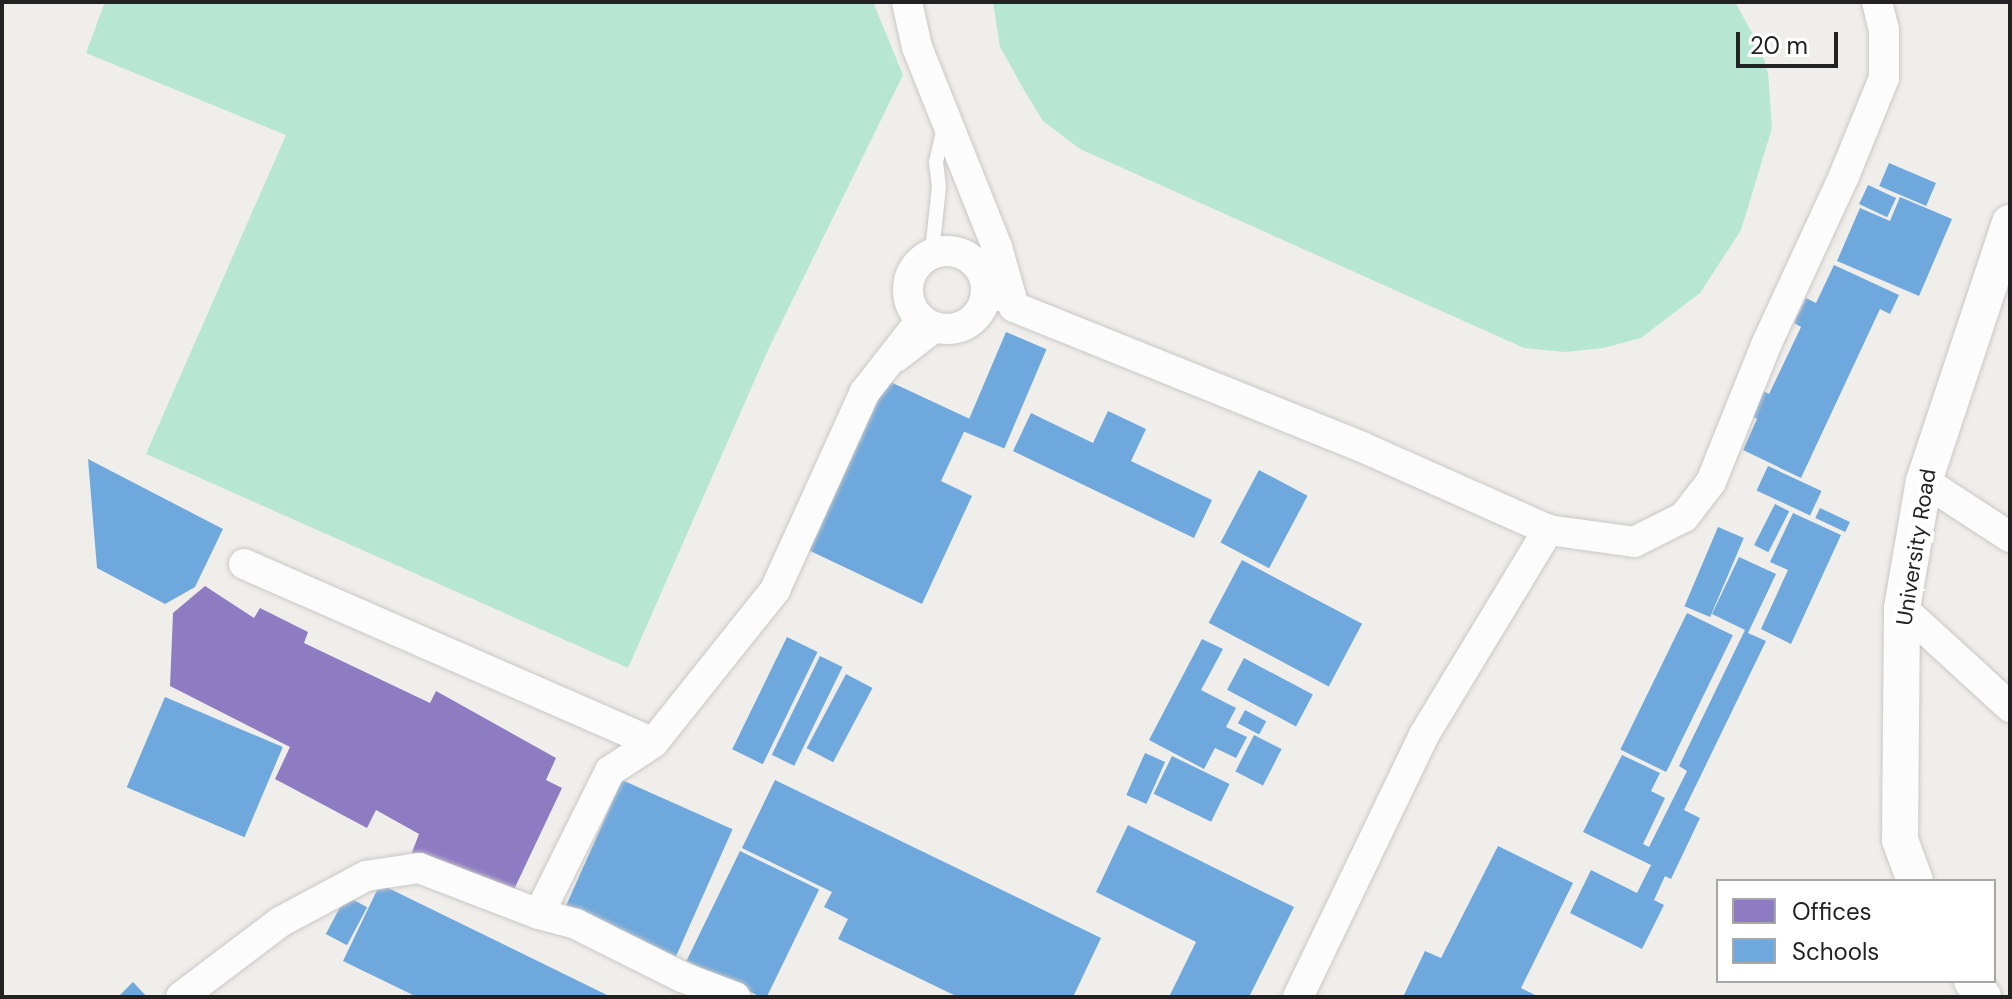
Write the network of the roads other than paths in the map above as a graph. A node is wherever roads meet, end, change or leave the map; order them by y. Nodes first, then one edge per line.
1 (907, 2) edge
2 (1877, 2) edge
3 (945, 123) junction
4 (2010, 223) edge
5 (932, 252) junction
6 (984, 301) junction
7 (1014, 307) junction
8 (933, 325) junction
9 (1924, 481) junction
10 (1548, 530) junction
11 (2010, 537) edge
12 (244, 564) dead end
13 (1902, 608) junction
14 (2010, 707) edge
15 (653, 743) junction
16 (1914, 879) edge
17 (539, 914) junction
18 (181, 997) edge
19 (735, 997) edge
20 (1298, 997) edge

1 - 3 street
2 - 10 street
3 - 5 lane
3 - 7 street
4 - 9 street, University Road
5 - 6 street
5 - 8 street
6 - 7 lane
6 - 8 street
7 - 10 street
8 - 15 street
9 - 11 street
9 - 13 street, University Road
10 - 20 street
12 - 15 street
13 - 14 street
13 - 16 street, University Road
15 - 17 street
17 - 18 street
17 - 19 street

